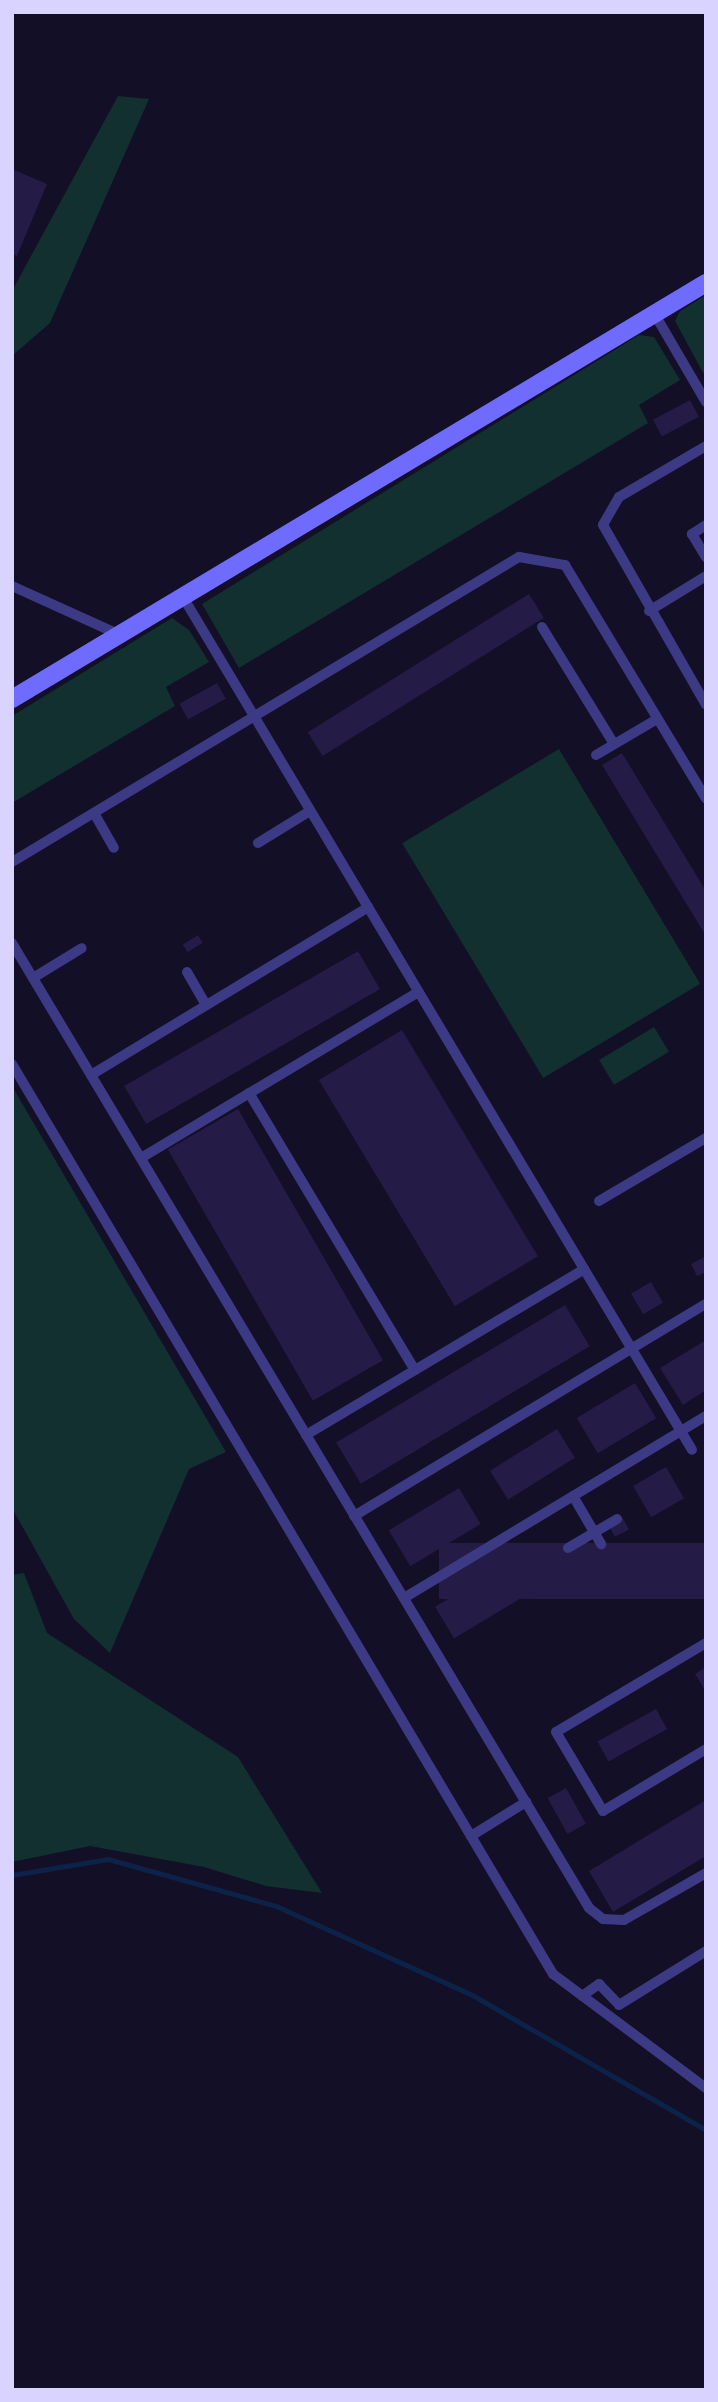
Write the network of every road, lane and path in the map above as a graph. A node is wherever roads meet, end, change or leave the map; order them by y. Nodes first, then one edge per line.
1 (706, 283) edge
2 (654, 313) junction
3 (706, 402) edge
4 (706, 446) edge
5 (706, 525) edge
6 (706, 556) edge
7 (706, 576) edge
8 (12, 586) edge
9 (183, 597) junction
10 (649, 611) junction
11 (542, 627) dead end
12 (120, 635) junction
13 (12, 699) edge
14 (706, 705) edge
15 (254, 717) junction
16 (657, 719) junction
17 (614, 744) junction
18 (596, 755) dead end
19 (706, 799) edge
20 (310, 811) junction
21 (94, 813) junction
22 (258, 843) dead end
23 (114, 848) dead end
24 (12, 862) edge
25 (368, 907) junction
26 (12, 943) edge
27 (82, 948) dead end
28 (187, 972) dead end
29 (33, 978) junction
30 (418, 992) junction
31 (206, 1005) junction
32 (12, 1064) edge
33 (91, 1075) junction
34 (249, 1093) junction
35 (706, 1138) edge
36 (141, 1158) junction
37 (599, 1201) dead end
38 (584, 1269) junction
39 (706, 1304) edge
40 (631, 1349) junction
41 (415, 1370) junction
42 (706, 1416) edge
43 (681, 1431) junction
44 (306, 1435) junction
45 (692, 1450) dead end
46 (573, 1496) junction
47 (354, 1516) junction
48 (617, 1519) dead end
49 (594, 1533) junction
50 (601, 1544) dead end
51 (568, 1548) dead end
52 (404, 1598) junction
53 (706, 1643) edge
54 (706, 1749) edge
55 (526, 1802) junction
56 (471, 1836) junction
57 (706, 1873) edge
58 (706, 1951) edge
59 (582, 1996) junction
60 (706, 2088) edge

1 - 2 main road
2 - 3 lane
2 - 9 main road
4 - 10 lane
5 - 6 lane
7 - 10 lane
8 - 12 lane
9 - 12 main road
9 - 15 lane
10 - 14 lane
11 - 17 lane
12 - 13 main road
15 - 16 lane
15 - 20 lane
15 - 21 lane
16 - 17 lane
16 - 19 lane
17 - 18 lane
20 - 22 lane
20 - 25 lane
21 - 23 lane
21 - 24 lane
25 - 30 lane
25 - 31 lane
26 - 29 lane
27 - 29 lane
28 - 31 lane
29 - 33 lane
30 - 34 lane
30 - 38 lane
31 - 33 lane
32 - 56 lane
33 - 36 lane
34 - 36 lane
34 - 41 lane
35 - 37 lane
36 - 44 lane
38 - 40 lane
38 - 41 lane
39 - 40 lane
40 - 43 lane
40 - 47 lane
41 - 44 lane
42 - 43 lane
43 - 45 lane
43 - 46 lane
44 - 47 lane
46 - 49 lane
46 - 52 lane
47 - 52 lane
48 - 49 lane
49 - 50 lane
49 - 51 lane
52 - 55 lane
53 - 54 lane
55 - 56 lane
55 - 57 lane
56 - 59 lane
58 - 59 lane
59 - 60 lane

